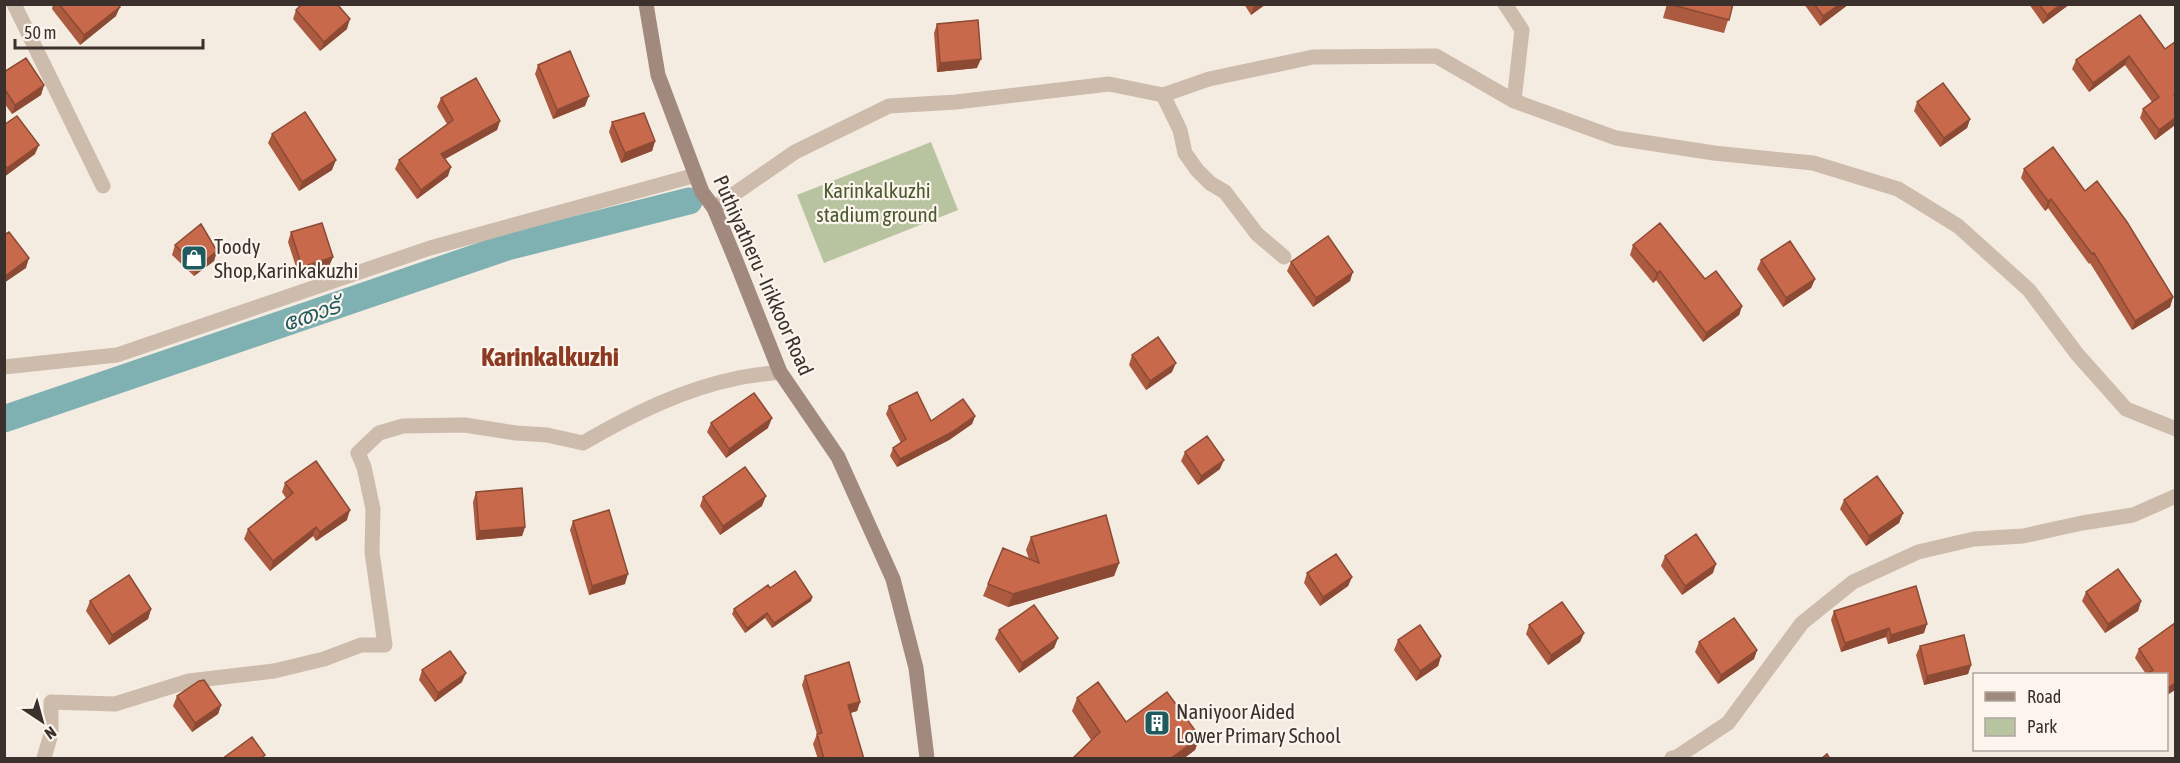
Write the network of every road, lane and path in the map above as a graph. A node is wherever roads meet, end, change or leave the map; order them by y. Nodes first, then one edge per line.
1 (14, 4) edge
2 (646, 4) edge
3 (1505, 4) edge
4 (1163, 95) junction
5 (1514, 101) junction
6 (696, 175) junction
7 (103, 186) dead end
8 (714, 208) junction
9 (1284, 257) dead end
10 (4, 367) edge
11 (780, 372) junction
12 (2175, 429) edge
13 (2175, 496) edge
14 (44, 759) edge
15 (927, 759) edge
16 (1672, 759) edge

1 - 7 street
2 - 6 main road, Puthiyatheru - Irikkoor Road
3 - 5 street
4 - 5 street
4 - 8 street
4 - 9 street
5 - 12 street
6 - 8 main road, Puthiyatheru - Irikkoor Road
6 - 10 street
8 - 11 main road, Puthiyatheru - Irikkoor Road
11 - 14 street
11 - 15 main road, Puthiyatheru - Irikkoor Road
13 - 16 street

